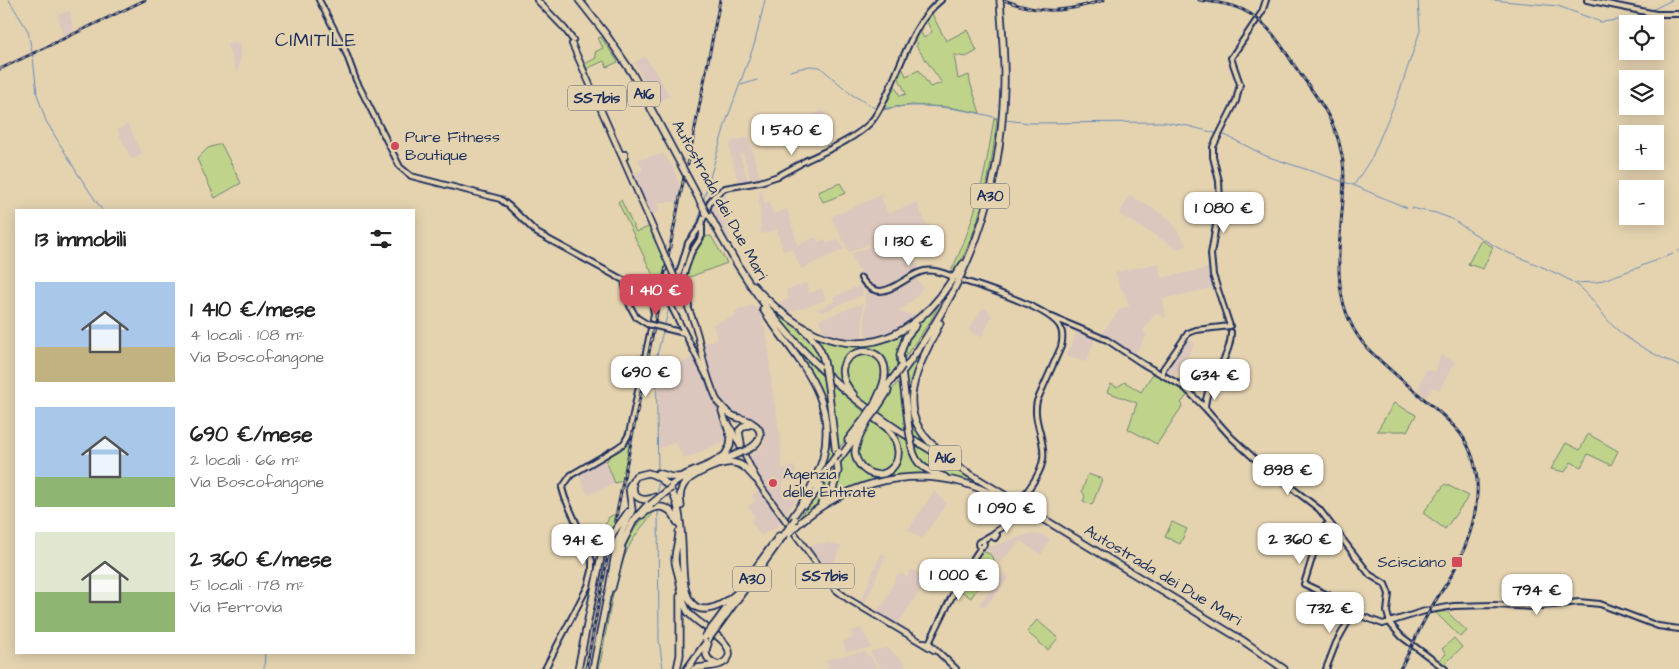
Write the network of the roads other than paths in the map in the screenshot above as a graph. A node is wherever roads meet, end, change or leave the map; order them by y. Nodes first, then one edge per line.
1 (320, 0) edge
2 (538, 0) edge
3 (580, 0) edge
4 (941, 0) edge
5 (999, 0) edge
6 (1265, 0) edge
7 (1587, 0) edge
8 (1679, 14) edge
9 (707, 213) junction
10 (701, 228) junction
11 (963, 264) junction
12 (951, 276) dead end
13 (618, 278) junction
14 (861, 278) dead end
15 (964, 280) dead end
16 (627, 284) junction
17 (752, 293) junction
18 (950, 299) junction
19 (689, 308) junction
20 (930, 309) junction
21 (784, 314) junction
22 (1050, 317) junction
23 (1070, 325) junction
24 (681, 326) junction
25 (1060, 327) junction
26 (1229, 329) junction
27 (676, 332) junction
28 (684, 334) junction
29 (687, 339) junction
30 (699, 341) junction
31 (692, 346) junction
32 (701, 358) junction
33 (900, 372) junction
34 (1161, 372) junction
35 (842, 391) junction
36 (718, 402) junction
37 (875, 406) junction
38 (1205, 408) junction
39 (722, 411) junction
40 (867, 420) junction
41 (755, 425) junction
42 (901, 432) junction
43 (742, 452) junction
44 (837, 458) junction
45 (721, 462) junction
46 (714, 467) junction
47 (698, 472) junction
48 (651, 474) junction
49 (659, 477) junction
50 (682, 479) junction
51 (757, 480) junction
52 (961, 482) junction
53 (669, 486) junction
54 (631, 501) junction
55 (804, 501) junction
56 (652, 502) junction
57 (1020, 502) junction
58 (811, 514) junction
59 (794, 518) junction
60 (1328, 523) junction
61 (1049, 525) junction
62 (786, 532) junction
63 (681, 535) junction
64 (684, 577) junction
65 (680, 584) junction
66 (681, 592) junction
67 (738, 592) junction
68 (608, 595) junction
69 (1354, 611) junction
70 (1390, 623) junction
71 (716, 625) junction
72 (1679, 629) edge
73 (707, 638) junction
74 (1242, 641) junction
75 (928, 644) junction
76 (718, 665) junction
77 (1280, 667) edge
78 (545, 669) edge
79 (578, 669) edge
80 (594, 669) edge
81 (677, 669) edge
82 (682, 669) edge
83 (687, 669) edge
84 (694, 669) edge
85 (956, 669) edge
86 (1326, 669) edge
87 (1444, 669) edge

1 - 13 street
2 - 19 main road, SS7bis, bridge
3 - 9 highway, Autostrada dei Due Mari / A16, bridge
4 - 10 street
5 - 11 highway, A30
5 - 18 highway, A30
6 - 26 street
7 - 8 street
9 - 17 highway, Autostrada dei Due Mari / A16
9 - 21 highway
9 - 42 highway, Autostrada dei Due Mari / A16
10 - 19 street
10 - 24 street
11 - 20 highway
11 - 33 highway, A30
12 - 14 street
13 - 16 street
13 - 16 street
15 - 22 street
16 - 27 street, bridge
16 - 78 street
17 - 35 highway, Autostrada dei Due Mari / A16
17 - 55 highway
18 - 33 highway, A30
18 - 57 highway
19 - 30 main road, SS7bis
20 - 21 highway
20 - 52 highway, bridge
21 - 58 highway, bridge
22 - 23 street
22 - 25 street
23 - 25 street
23 - 34 street
24 - 27 street
24 - 28 street
25 - 57 street
26 - 34 street
26 - 38 street
27 - 28 street
27 - 29 street
28 - 29 street
29 - 31 street
30 - 31 street
30 - 32 main road, SS7bis
31 - 32 street
31 - 32 street
32 - 36 main road, SS7bis
33 - 37 highway, A30
34 - 38 street
35 - 40 highway
35 - 61 highway, Autostrada dei Due Mari / A16
36 - 39 main road, SS7bis
36 - 41 highway, SS7bis
37 - 40 highway, A30, bridge
37 - 42 highway
38 - 60 street
39 - 43 main road, SS7bis
39 - 47 highway, SS7bis
40 - 44 highway, A30
41 - 43 highway, SS7bis
41 - 43 highway, SS7bis
42 - 57 highway, Autostrada dei Due Mari / A16
43 - 45 highway, SS7bis
43 - 51 main road, SS7bis
44 - 55 highway, A30
44 - 59 highway, A30
45 - 46 highway, SS7bis
45 - 50 highway, SS7bis
46 - 47 highway, SS7bis
46 - 51 highway, SS7bis
47 - 49 highway
47 - 50 highway, SS7bis
47 - 53 highway, SS7bis
47 - 63 highway
48 - 49 highway
48 - 54 highway
48 - 56 highway
49 - 53 highway
50 - 53 highway, SS7bis
51 - 75 main road, SS7bis
52 - 58 highway
52 - 61 highway
53 - 56 highway, SS7bis, bridge
53 - 56 highway, SS7bis, bridge
53 - 63 highway
54 - 68 highway
54 - 79 highway
55 - 59 highway, A30
56 - 63 highway
56 - 68 highway, SS7bis
56 - 80 highway, SS7bis
57 - 74 highway, Autostrada dei Due Mari / A16
57 - 75 street, bridge
58 - 62 highway, bridge
59 - 62 highway, A30, bridge
60 - 69 street
60 - 70 street
61 - 74 highway, Autostrada dei Due Mari / A16
62 - 67 highway, A30
62 - 71 highway, A30
63 - 64 highway
63 - 65 highway
64 - 66 highway
64 - 67 highway
65 - 66 highway
65 - 81 highway
66 - 76 highway
67 - 71 highway, A30
68 - 80 highway, SS7bis
69 - 70 street
69 - 86 street
70 - 72 street
70 - 87 street
71 - 73 highway, A30, bridge
73 - 76 highway
73 - 82 highway, A30
73 - 83 highway, A30
74 - 77 highway, Autostrada dei Due Mari / A16
75 - 85 main road, SS7bis
76 - 84 highway

